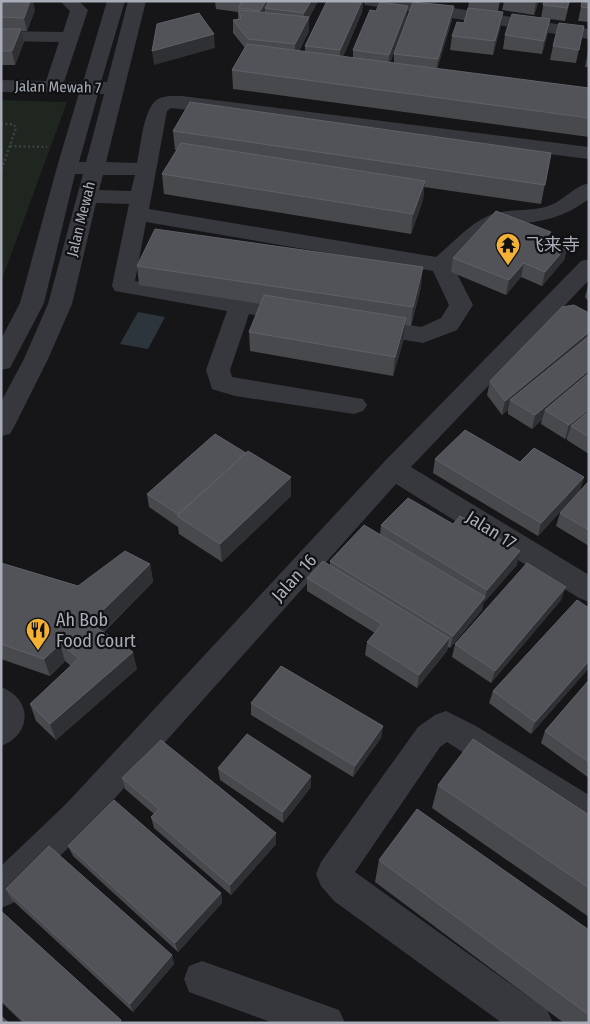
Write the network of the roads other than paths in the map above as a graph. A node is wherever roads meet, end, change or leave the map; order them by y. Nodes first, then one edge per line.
1 (68, 1) edge
2 (116, 1) edge
3 (137, 1) edge
4 (371, 1) edge
5 (589, 34) edge
6 (1, 36) edge
7 (70, 37) junction
8 (1, 86) edge
9 (53, 87) junction
10 (91, 88) junction
11 (115, 88) junction
12 (589, 153) edge
13 (67, 167) junction
14 (94, 168) junction
15 (146, 169) junction
16 (589, 189) edge
17 (87, 196) junction
18 (139, 206) junction
19 (440, 264) junction
20 (589, 266) edge
21 (241, 305) junction
22 (317, 318) edge
23 (346, 322) edge
24 (1, 362) edge
25 (354, 405) dead end
26 (1, 427) edge
27 (393, 469) junction
28 (589, 590) edge
29 (1, 701) edge
30 (1, 732) edge
31 (589, 814) edge
32 (1, 891) edge
33 (202, 979) dead end
34 (326, 1023) edge
35 (534, 1023) edge

1 - 7 street
2 - 10 street, Jalan Mewah
3 - 11 street, Jalan Mewah
4 - 5 street
6 - 7 street
7 - 9 street
8 - 9 street, Jalan Mewah 7
9 - 10 street, Jalan Mewah 7
10 - 11 street, Jalan Mewah 7
10 - 13 street, Jalan Mewah
11 - 14 street, Jalan Mewah
12 - 15 street
13 - 14 street
13 - 24 street, Jalan Mewah
14 - 15 street
14 - 17 street, Jalan Mewah
15 - 18 street
16 - 19 street
17 - 18 street
17 - 26 street, Jalan Mewah
18 - 19 street
18 - 21 street
19 - 23 street
20 - 27 street, Jalan 16
21 - 22 street
21 - 25 street
27 - 28 street, Jalan 17
27 - 32 street, Jalan 16
29 - 30 street
31 - 35 street
33 - 34 street

